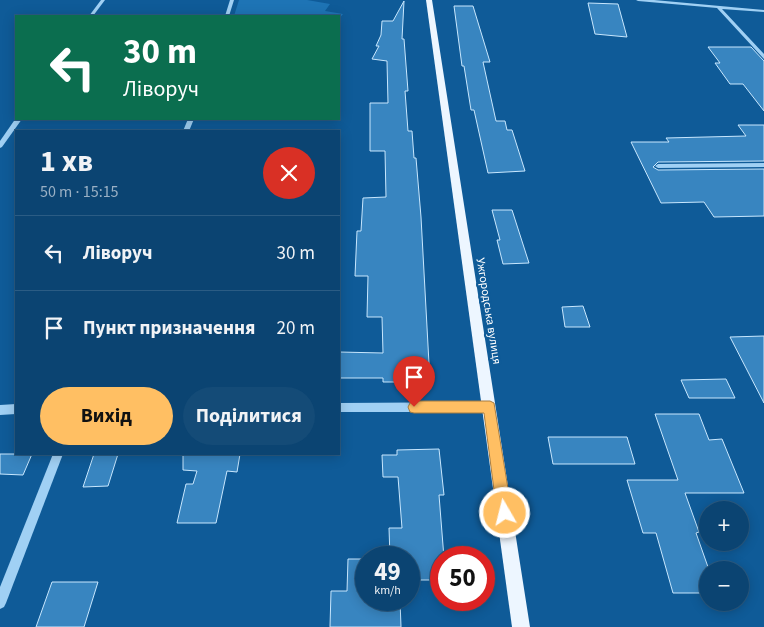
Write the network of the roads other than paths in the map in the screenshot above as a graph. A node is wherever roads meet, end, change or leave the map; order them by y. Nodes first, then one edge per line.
1 (103, 0) edge
2 (232, 0) edge
3 (429, 0) edge
4 (638, 0) edge
5 (718, 7) junction
6 (764, 11) edge
7 (92, 15) edge
8 (226, 15) edge
9 (764, 57) edge
10 (18, 120) edge
11 (0, 146) edge
12 (764, 165) edge
13 (658, 166) dead end
14 (490, 407) junction
15 (340, 408) edge
16 (15, 409) edge
17 (0, 410) edge
18 (58, 455) edge
19 (0, 603) edge
20 (521, 627) edge

1 - 7 street
2 - 8 street
3 - 14 main road, Ужгородська вулиця
4 - 5 street
5 - 6 street
5 - 9 street
10 - 11 street
12 - 13 street
14 - 15 street
14 - 20 main road, Ужгородська вулиця
16 - 17 street
18 - 19 street

